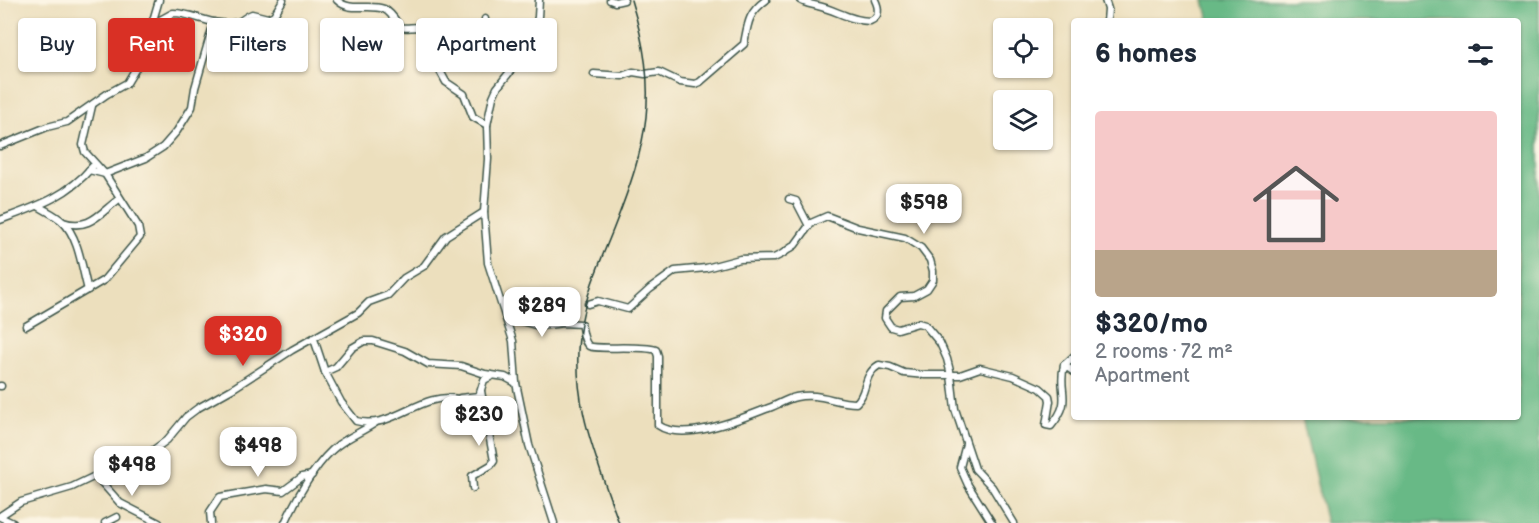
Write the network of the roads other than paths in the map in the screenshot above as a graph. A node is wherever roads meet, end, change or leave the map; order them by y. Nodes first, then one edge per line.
1 (159, 0) edge
2 (283, 0) edge
3 (337, 0) edge
4 (384, 0) edge
5 (539, 0) edge
6 (610, 0) edge
7 (624, 0) edge
8 (766, 0) edge
9 (800, 0) edge
10 (875, 0) edge
11 (1105, 0) edge
12 (382, 8) junction
13 (154, 18) edge
14 (164, 18) edge
15 (244, 18) edge
16 (263, 18) edge
17 (263, 18) edge
18 (537, 18) edge
19 (1107, 18) edge
20 (207, 20) edge
21 (207, 46) edge
22 (135, 72) edge
23 (510, 72) edge
24 (594, 74) dead end
25 (92, 106) junction
26 (487, 125) junction
27 (0, 146) edge
28 (94, 164) junction
29 (89, 170) junction
30 (105, 174) junction
31 (119, 199) junction
32 (789, 199) dead end
33 (38, 206) junction
34 (484, 212) junction
35 (0, 220) edge
36 (63, 222) junction
37 (809, 226) junction
38 (87, 290) junction
39 (588, 304) dead end
40 (507, 317) junction
41 (26, 326) dead end
42 (314, 339) junction
43 (1071, 359) edge
44 (1064, 365) junction
45 (1071, 370) edge
46 (326, 372) junction
47 (493, 375) junction
48 (951, 375) junction
49 (516, 383) junction
50 (481, 391) junction
51 (458, 399) junction
52 (451, 404) dead end
53 (375, 423) junction
54 (966, 442) junction
55 (312, 475) junction
56 (96, 476) junction
57 (473, 488) dead end
58 (0, 517) edge
59 (117, 517) dead end
60 (13, 523) edge
61 (105, 523) edge
62 (159, 523) edge
63 (212, 523) edge
64 (285, 523) edge
65 (554, 523) edge
66 (992, 523) edge
67 (1014, 523) edge

1 - 13 street
2 - 16 street
3 - 12 street
4 - 12 street
5 - 18 street
6 - 7 street
8 - 24 street
9 - 10 street
11 - 19 street
12 - 26 street
14 - 20 street
15 - 17 street
21 - 30 street
22 - 25 street
23 - 26 street
25 - 27 street
25 - 28 street
26 - 34 street
28 - 29 street
28 - 30 street
29 - 30 street
29 - 33 street
30 - 31 street
31 - 36 street
31 - 38 street
32 - 37 street
33 - 35 street
33 - 36 street
34 - 40 street
34 - 42 street
36 - 38 street
37 - 39 street
37 - 48 street
38 - 41 street
40 - 48 street
40 - 49 street
42 - 46 street
42 - 56 street
43 - 44 street
44 - 45 street
44 - 48 street
46 - 47 street
46 - 53 street
47 - 49 street
47 - 50 street
48 - 54 street
49 - 65 street
50 - 51 street
50 - 57 street
51 - 52 street
51 - 53 street
53 - 55 street
54 - 66 street
54 - 67 street
55 - 63 street
55 - 64 street
56 - 58 street
56 - 62 street
58 - 60 street
59 - 61 street

